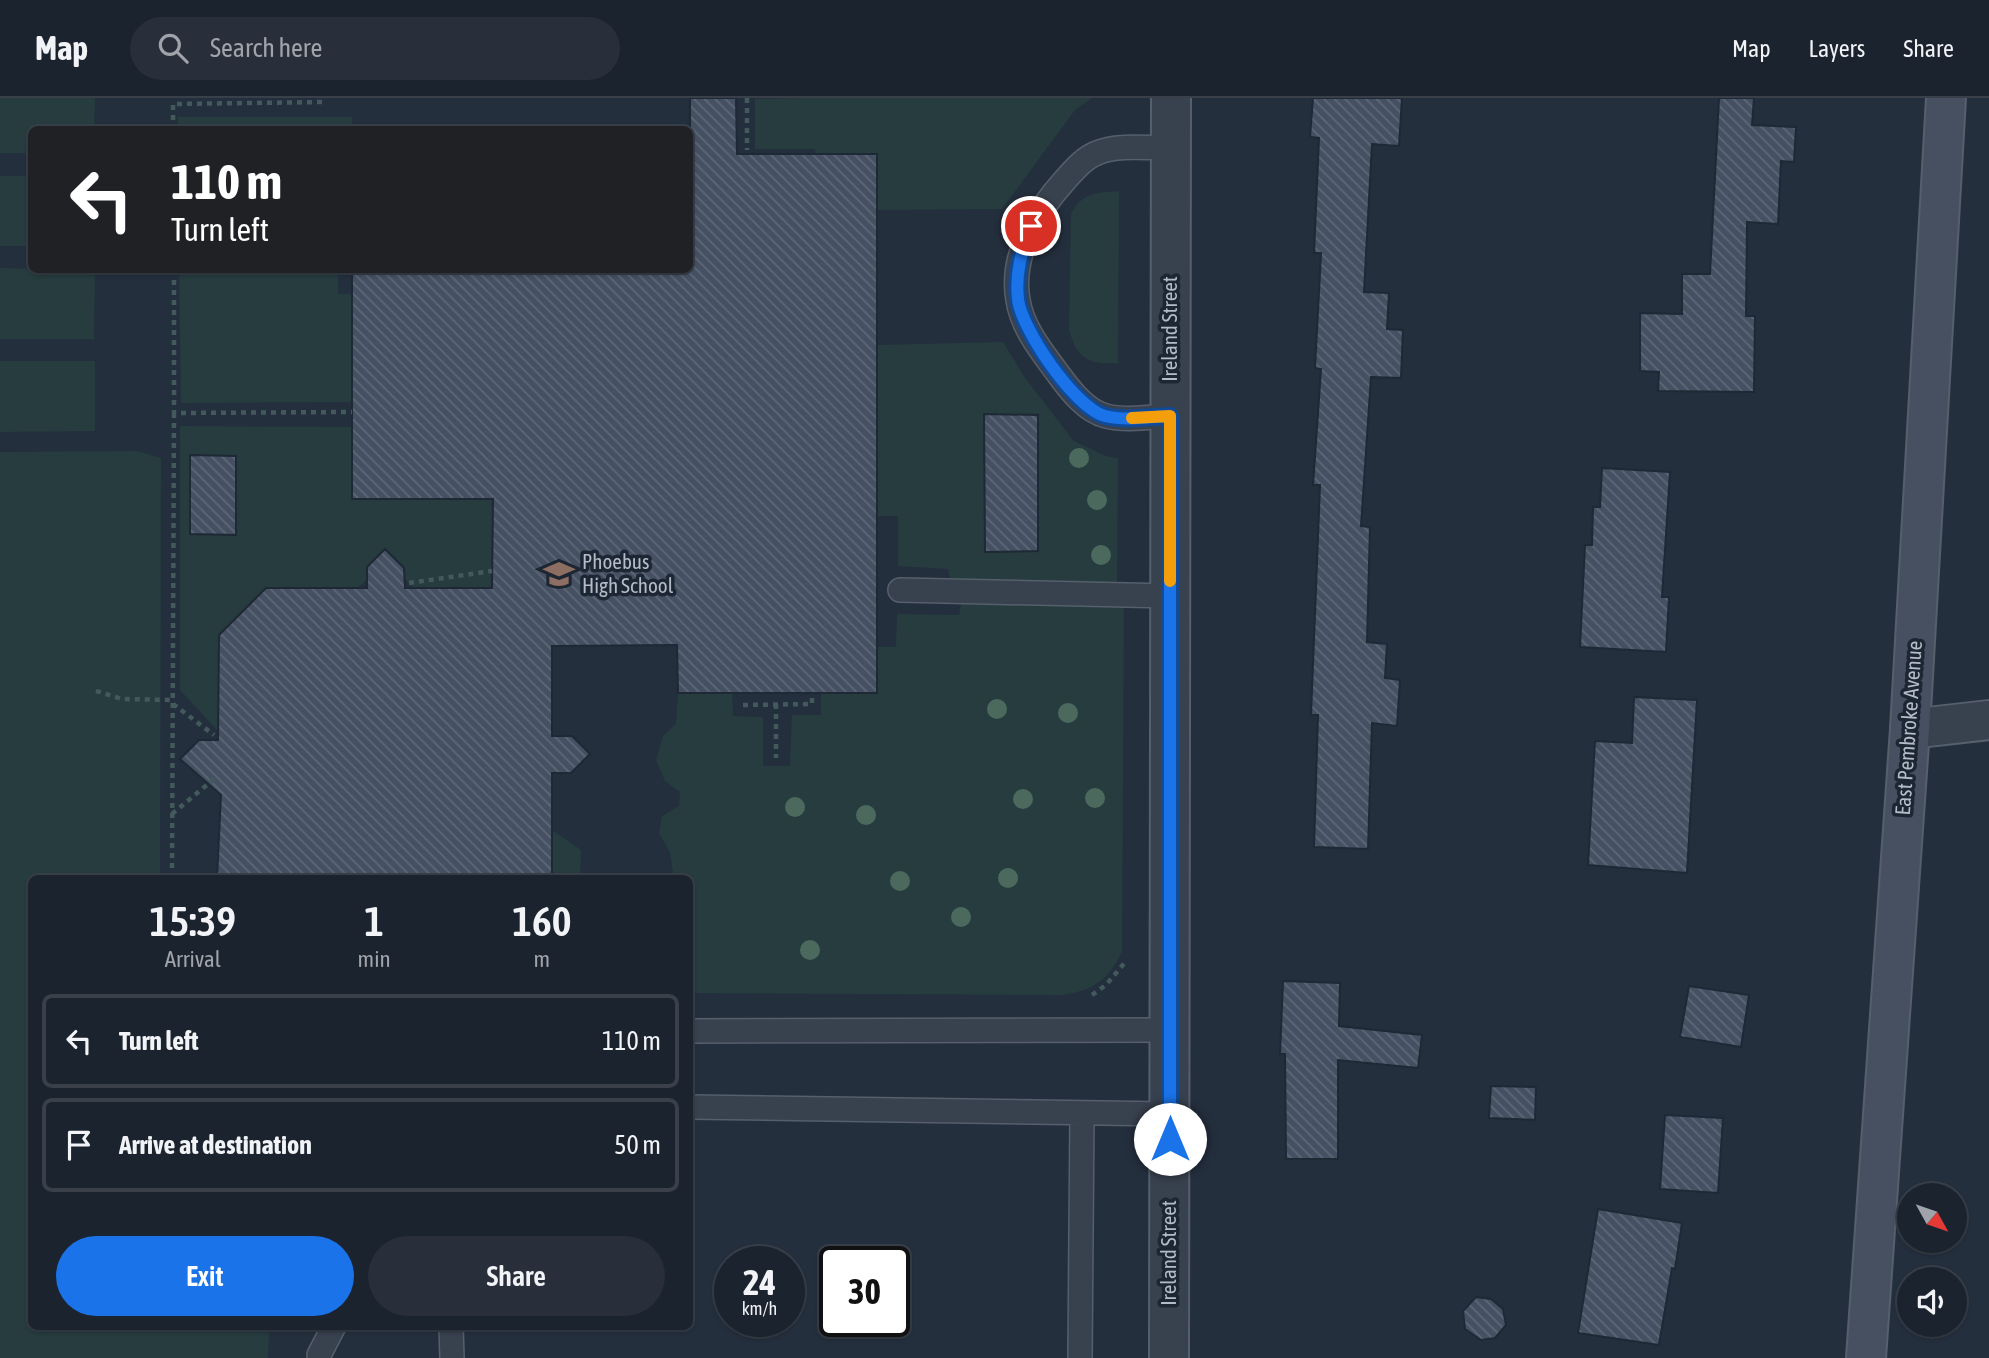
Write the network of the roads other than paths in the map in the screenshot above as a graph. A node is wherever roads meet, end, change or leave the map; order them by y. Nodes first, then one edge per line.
1 (1171, 98) edge
2 (1946, 98) edge
3 (1171, 148) junction
4 (1170, 416) junction
5 (900, 590) dead end
6 (1170, 596) junction
7 (1989, 720) edge
8 (1910, 729) junction
9 (693, 1031) edge
10 (1170, 1031) junction
11 (693, 1107) edge
12 (1082, 1113) junction
13 (1170, 1114) junction
14 (318, 1330) edge
15 (332, 1330) edge
16 (451, 1330) edge
17 (319, 1356) edge
18 (452, 1358) edge
19 (1080, 1358) edge
20 (1169, 1358) edge
21 (1866, 1358) edge

1 - 3 street, Ireland Street
2 - 8 main road, East Pembroke Avenue
3 - 4 street, Ireland Street
3 - 4 lane
4 - 6 street, Ireland Street
5 - 6 lane
6 - 10 street, Ireland Street
7 - 8 street
8 - 21 main road, East Pembroke Avenue
9 - 10 lane
10 - 13 street, Ireland Street
11 - 12 lane
12 - 13 lane
12 - 19 lane
13 - 20 street, Ireland Street
14 - 17 lane
15 - 17 lane
16 - 18 lane

